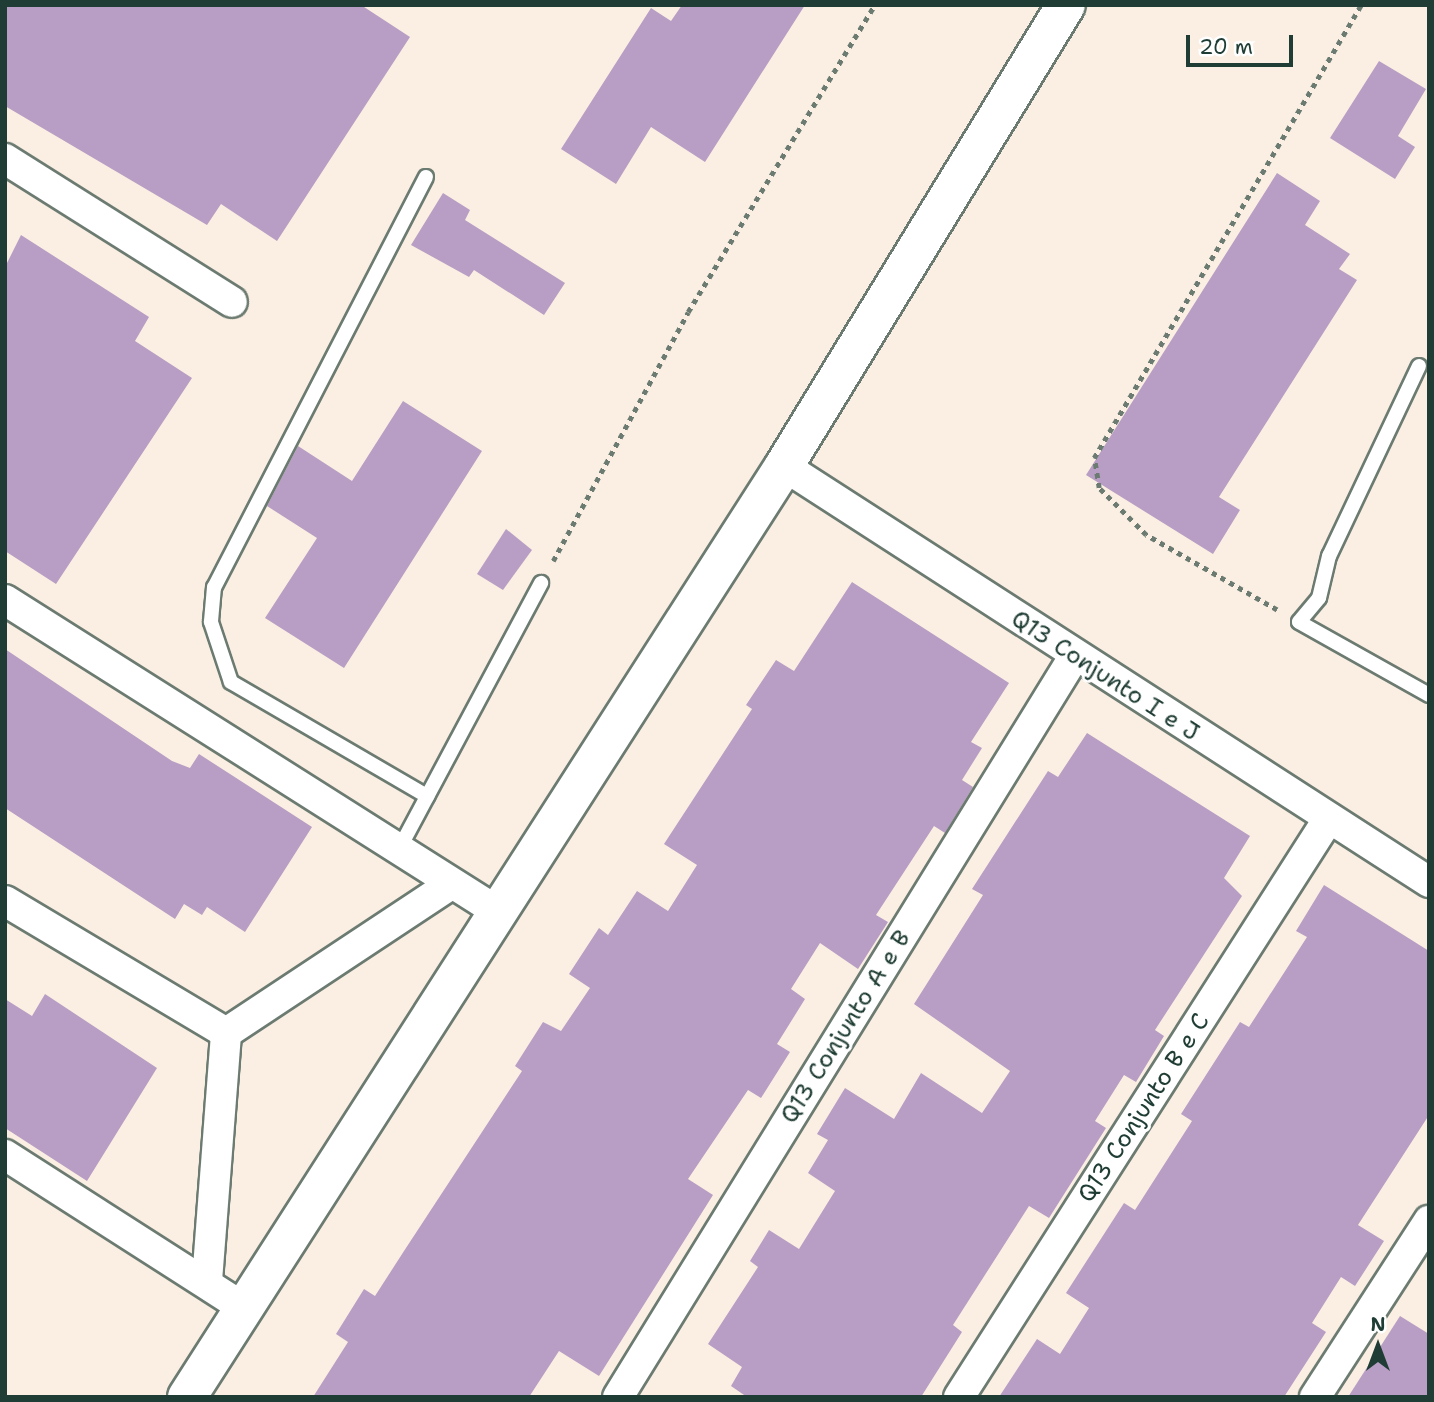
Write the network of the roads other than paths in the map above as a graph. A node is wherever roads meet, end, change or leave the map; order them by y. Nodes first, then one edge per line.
1 (1066, 5) edge
2 (5, 159) edge
3 (426, 177) dead end
4 (232, 302) dead end
5 (1419, 366) dead end
6 (784, 466) junction
7 (541, 583) road end
8 (5, 600) edge
9 (1074, 657) junction
10 (1429, 695) edge
11 (427, 796) junction
12 (1328, 818) junction
13 (397, 852) junction
14 (1429, 882) edge
15 (451, 884) junction
16 (5, 901) edge
17 (500, 914) junction
18 (226, 1033) junction
19 (5, 1155) edge
20 (1429, 1221) edge
21 (207, 1281) junction
22 (243, 1307) junction
23 (187, 1397) edge
24 (618, 1397) edge
25 (959, 1397) edge
26 (1315, 1397) edge

1 - 6 street
2 - 4 street
3 - 11 lane
5 - 10 lane
6 - 9 street, Q13 Conjunto I e J
6 - 17 street
7 - 11 lane
8 - 13 street
9 - 12 street, Q13 Conjunto I e J
9 - 24 street, Q13 Conjunto A e B
11 - 13 lane
12 - 14 street, Q13 Conjunto I e J
12 - 25 street, Q13 Conjunto B e C
13 - 15 street
15 - 17 street
15 - 18 street
16 - 18 street
17 - 22 street
18 - 21 street
19 - 21 street
20 - 26 street
21 - 22 street
22 - 23 street

